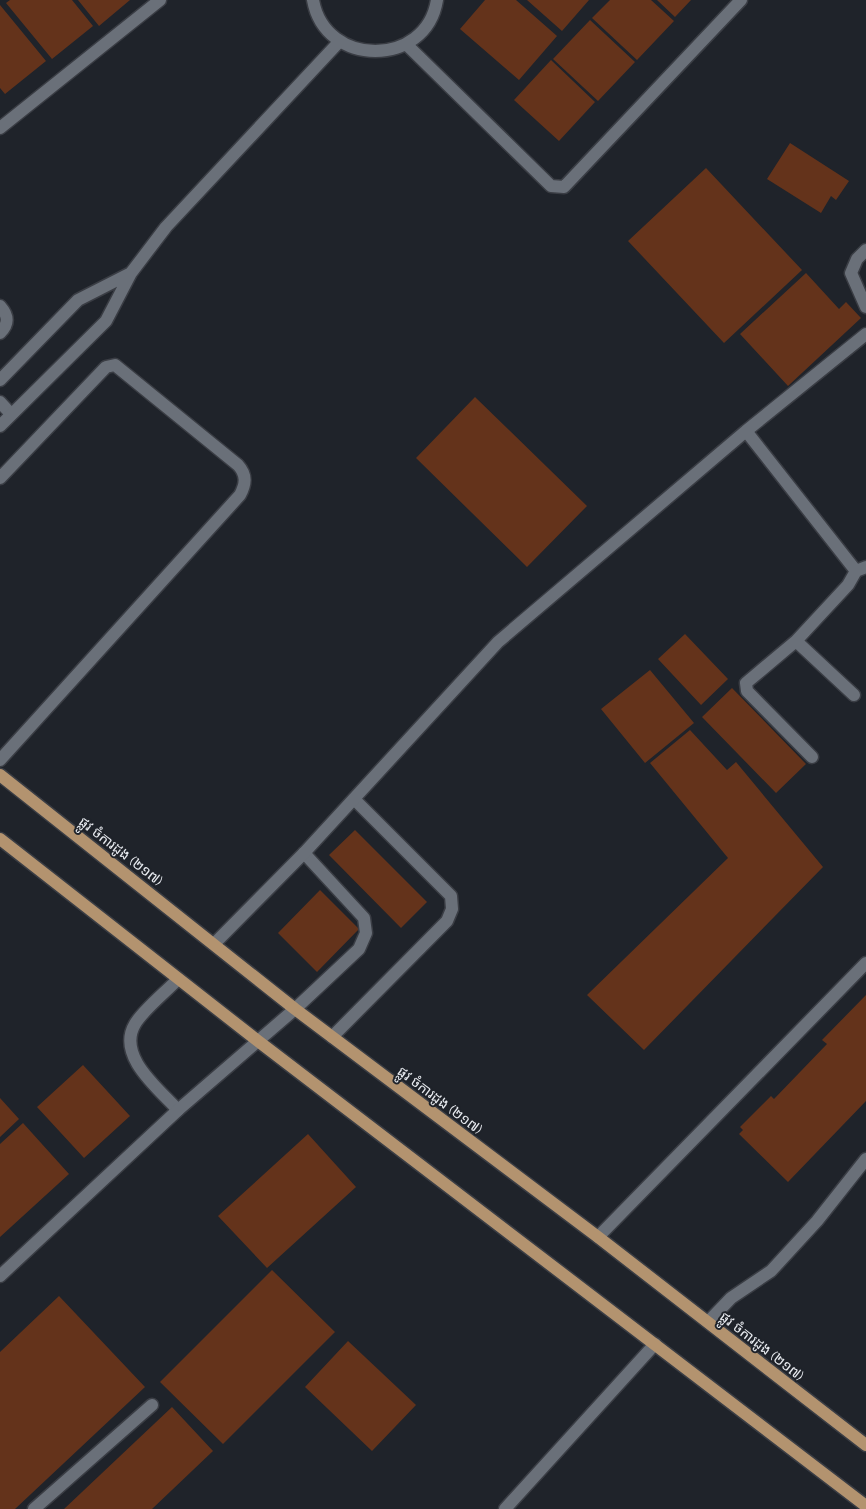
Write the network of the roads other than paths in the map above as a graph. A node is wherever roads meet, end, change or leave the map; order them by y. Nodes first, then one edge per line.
1 (160, 0) edge
2 (313, 0) edge
3 (741, 0) edge
4 (438, 3) edge
5 (339, 42) junction
6 (406, 44) junction
7 (0, 128) edge
8 (866, 250) edge
9 (131, 273) junction
10 (0, 306) edge
11 (866, 307) edge
12 (0, 333) edge
13 (866, 334) edge
14 (0, 380) edge
15 (0, 402) edge
16 (11, 414) junction
17 (0, 426) edge
18 (746, 431) junction
19 (0, 478) edge
20 (861, 569) edge
21 (796, 641) junction
22 (854, 695) dead end
23 (812, 757) dead end
24 (0, 760) edge
25 (0, 775) edge
26 (354, 799) junction
27 (0, 839) edge
28 (304, 853) junction
29 (214, 944) junction
30 (866, 963) edge
31 (178, 979) junction
32 (295, 1009) junction
33 (332, 1037) junction
34 (258, 1041) junction
35 (178, 1110) junction
36 (866, 1160) edge
37 (598, 1237) junction
38 (0, 1276) edge
39 (708, 1322) junction
40 (655, 1344) junction
41 (152, 1405) dead end
42 (866, 1445) edge
43 (866, 1506) edge
44 (34, 1509) edge
45 (505, 1509) edge

1 - 7 street
2 - 5 street
3 - 6 street
4 - 6 street
5 - 6 street
5 - 9 street
8 - 11 street
9 - 14 street
9 - 16 street
10 - 12 street
13 - 18 street
15 - 16 street
16 - 17 street
18 - 20 street
18 - 26 street
19 - 24 street
20 - 21 street
21 - 22 street
21 - 23 street
25 - 29 main road, ផ្លូវ ចំការដូង (២១៧)
26 - 28 street
26 - 33 street
27 - 31 main road
28 - 29 street
28 - 32 street
29 - 32 main road, ផ្លូវ ចំការដូង (២១៧)
30 - 37 street
31 - 34 main road
31 - 35 street
32 - 33 main road, ផ្លូវ ចំការដូង (២១៧)
32 - 34 street
33 - 37 main road, ផ្លូវ ចំការដូង (២១៧)
34 - 35 street
34 - 40 main road
35 - 38 street
36 - 39 street
37 - 39 main road, ផ្លូវ ចំការដូង (២១៧)
39 - 42 main road, ផ្លូវ ចំការដូង (២១៧)
40 - 43 main road
40 - 45 street
41 - 44 street

